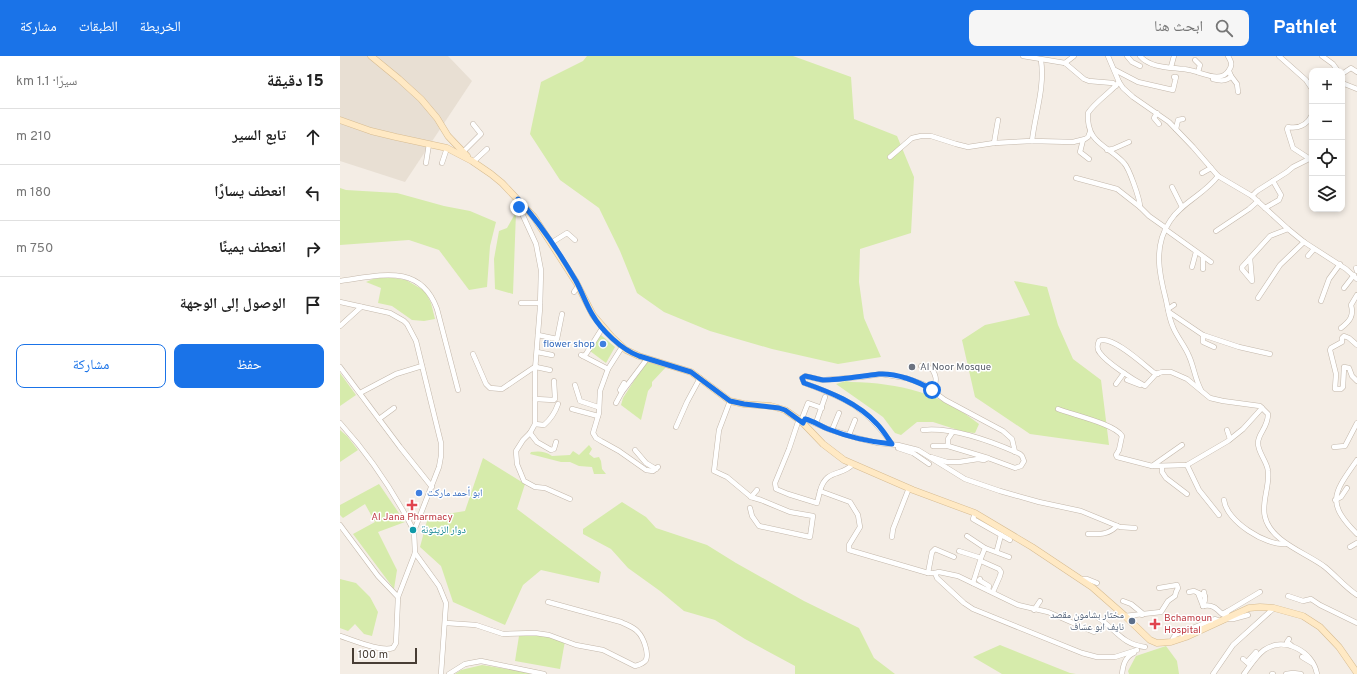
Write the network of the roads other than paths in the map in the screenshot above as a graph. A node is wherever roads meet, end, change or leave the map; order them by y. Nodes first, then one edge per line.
1 (371, 56) edge
2 (1023, 56) edge
3 (1074, 56) edge
4 (1108, 56) edge
5 (1127, 56) edge
6 (1140, 56) edge
7 (1174, 56) edge
8 (1228, 56) edge
9 (1279, 56) edge
10 (1288, 56) edge
11 (1322, 56) edge
12 (1041, 60) junction
13 (1195, 60) dead end
14 (1283, 60) junction
15 (1065, 63) junction
16 (1140, 66) dead end
17 (1172, 68) junction
18 (1336, 68) edge
19 (1113, 69) junction
20 (1191, 70) junction
21 (1229, 71) junction
22 (1198, 72) junction
23 (1345, 72) edge
24 (1357, 72) edge
25 (1231, 76) junction
26 (1174, 77) dead end
27 (1117, 84) junction
28 (1309, 84) edge
29 (1345, 84) edge
30 (1357, 89) edge
31 (1238, 92) dead end
32 (1157, 113) junction
33 (1183, 119) dead end
34 (340, 120) edge
35 (998, 120) dead end
36 (1309, 121) edge
37 (473, 124) dead end
38 (1159, 124) dead end
39 (1176, 129) junction
40 (1090, 132) junction
41 (448, 136) junction
42 (1083, 140) junction
43 (1032, 142) junction
44 (1128, 142) dead end
45 (994, 143) junction
46 (429, 144) junction
47 (445, 147) junction
48 (487, 148) dead end
49 (1107, 150) junction
50 (463, 152) junction
51 (890, 158) dead end
52 (1309, 158) edge
53 (1089, 159) dead end
54 (1309, 160) edge
55 (472, 161) junction
56 (426, 163) dead end
57 (442, 163) dead end
58 (1211, 168) junction
59 (1202, 173) dead end
60 (1218, 176) junction
61 (1076, 178) dead end
62 (1106, 180) dead end
63 (1273, 181) junction
64 (1108, 186) junction
65 (1172, 187) dead end
66 (1252, 196) junction
67 (518, 201) junction
68 (1258, 201) junction
69 (513, 205) dead end
70 (1140, 206) junction
71 (1182, 207) junction
72 (1265, 208) junction
73 (1165, 229) junction
74 (1288, 229) junction
75 (1216, 231) dead end
76 (575, 240) dead end
77 (552, 242) junction
78 (1304, 242) junction
79 (1314, 249) junction
80 (1196, 252) junction
81 (1308, 256) dead end
82 (1203, 257) junction
83 (1250, 258) dead end
84 (1211, 262) dead end
85 (1340, 264) junction
86 (1192, 267) dead end
87 (1203, 269) dead end
88 (1356, 276) edge
89 (340, 281) edge
90 (578, 286) junction
91 (1344, 288) dead end
92 (574, 292) dead end
93 (1357, 295) edge
94 (1258, 298) dead end
95 (1321, 301) dead end
96 (340, 302) edge
97 (521, 303) dead end
98 (540, 303) junction
99 (1174, 306) dead end
100 (361, 307) junction
101 (1168, 310) junction
102 (562, 314) dead end
103 (340, 326) edge
104 (602, 327) junction
105 (1341, 328) dead end
106 (1203, 335) junction
107 (538, 337) junction
108 (554, 343) dead end
109 (1357, 345) edge
110 (622, 347) junction
111 (1214, 347) dead end
112 (537, 352) junction
113 (473, 354) dead end
114 (1270, 354) dead end
115 (552, 355) dead end
116 (646, 359) junction
117 (422, 366) junction
118 (921, 366) dead end
119 (340, 367) edge
120 (536, 367) junction
121 (608, 368) junction
122 (550, 370) dead end
123 (1124, 373) junction
124 (1158, 374) junction
125 (700, 378) junction
126 (1127, 380) dead end
127 (554, 381) dead end
128 (1357, 381) edge
129 (1194, 382) junction
130 (624, 383) dead end
131 (1116, 384) dead end
132 (1144, 385) junction
133 (575, 386) dead end
134 (458, 390) dead end
135 (932, 390) junction
136 (622, 392) junction
137 (360, 393) junction
138 (825, 397) dead end
139 (536, 399) junction
140 (730, 401) junction
141 (616, 403) dead end
142 (558, 404) dead end
143 (598, 407) junction
144 (394, 408) dead end
145 (822, 408) junction
146 (1262, 408) junction
147 (572, 409) dead end
148 (1058, 409) dead end
149 (839, 413) dead end
150 (598, 416) junction
151 (379, 419) junction
152 (855, 420) dead end
153 (801, 421) junction
154 (340, 423) edge
155 (816, 423) junction
156 (1357, 423) edge
157 (535, 424) junction
158 (676, 427) dead end
159 (832, 430) junction
160 (923, 430) dead end
161 (1227, 430) dead end
162 (530, 433) junction
163 (952, 433) junction
164 (849, 435) junction
165 (1230, 439) junction
166 (556, 442) dead end
167 (891, 444) junction
168 (1182, 445) dead end
169 (933, 446) dead end
170 (948, 446) junction
171 (1334, 448) dead end
172 (635, 450) dead end
173 (1015, 452) junction
174 (927, 456) junction
175 (988, 458) junction
176 (1357, 460) edge
177 (853, 464) junction
178 (929, 464) dead end
179 (1187, 465) junction
180 (1152, 466) junction
181 (1162, 467) junction
182 (432, 487) junction
183 (909, 488) junction
184 (1347, 488) dead end
185 (757, 490) dead end
186 (820, 491) junction
187 (1187, 494) dead end
188 (750, 497) junction
189 (570, 500) dead end
190 (1224, 500) dead end
191 (1335, 500) junction
192 (750, 508) dead end
193 (975, 513) junction
194 (1219, 515) dead end
195 (340, 525) edge
196 (1117, 526) junction
197 (1135, 528) dead end
198 (414, 531) junction
199 (1088, 534) dead end
200 (1357, 534) edge
201 (1001, 535) junction
202 (967, 536) dead end
203 (892, 537) dead end
204 (1010, 540) dead end
205 (1357, 543) edge
206 (1286, 544) junction
207 (1350, 547) dead end
208 (985, 548) junction
209 (997, 550) dead end
210 (960, 551) dead end
211 (415, 553) junction
212 (954, 557) dead end
213 (1009, 557) dead end
214 (981, 559) junction
215 (928, 573) junction
216 (935, 573) junction
217 (980, 579) dead end
218 (1080, 579) junction
219 (973, 583) junction
220 (1097, 583) dead end
221 (1159, 588) dead end
222 (988, 590) junction
223 (993, 592) junction
224 (1189, 592) dead end
225 (1260, 592) dead end
226 (1198, 594) junction
227 (1357, 595) edge
228 (1288, 596) dead end
229 (398, 597) junction
230 (1040, 601) dead end
231 (1122, 601) dead end
232 (548, 602) dead end
233 (1203, 606) junction
234 (1274, 608) junction
235 (1034, 610) junction
236 (1228, 611) junction
237 (1142, 615) junction
238 (1248, 615) dead end
239 (1126, 616) junction
240 (1098, 617) dead end
241 (1222, 620) junction
242 (446, 623) junction
243 (1357, 623) edge
244 (1094, 632) dead end
245 (340, 636) edge
246 (1289, 639) dead end
247 (1157, 643) junction
248 (1291, 645) junction
249 (1145, 647) junction
250 (1137, 650) junction
251 (1256, 652) dead end
252 (1302, 656) dead end
253 (1243, 659) dead end
254 (1249, 664) junction
255 (1315, 665) junction
256 (1289, 667) dead end
257 (1288, 673) edge
258 (1357, 673) edge
259 (441, 674) edge
260 (449, 674) edge
261 (544, 674) edge
262 (1122, 674) edge
263 (1213, 674) edge
264 (1244, 674) edge
265 (1301, 674) edge
266 (1317, 674) edge

1 - 41 main road
2 - 12 street
3 - 15 street
4 - 19 street
5 - 16 street
6 - 17 street
7 - 17 street
8 - 21 street
9 - 14 street
10 - 14 street
11 - 18 street
12 - 15 street
12 - 43 street
13 - 22 street
14 - 28 street
15 - 27 street
17 - 20 street
19 - 26 street
19 - 27 street
20 - 22 street
20 - 25 street
21 - 22 street
21 - 25 street
23 - 24 street
25 - 31 street
27 - 32 street
27 - 40 street
29 - 30 street
32 - 38 street
32 - 39 street
33 - 39 street
34 - 46 main road
35 - 45 street
36 - 52 street
37 - 50 street
39 - 58 street
40 - 42 street
40 - 49 street
41 - 47 main road
41 - 50 main road
42 - 43 street
42 - 53 street
43 - 45 street
44 - 49 street
45 - 51 street
46 - 47 main road
46 - 56 street
47 - 55 main road
47 - 57 street
48 - 55 street
49 - 70 street
50 - 55 main road
54 - 63 street
55 - 67 main road
58 - 59 street
58 - 60 street
60 - 66 street
60 - 71 street
61 - 64 street
62 - 64 street
63 - 66 street
63 - 72 street
64 - 70 street
65 - 71 street
66 - 68 street
67 - 69 street
67 - 77 main road
67 - 98 street
68 - 72 street
68 - 75 street
70 - 73 street
71 - 73 street
72 - 74 street
73 - 80 street
73 - 101 street
74 - 78 street
74 - 83 street
76 - 77 street
77 - 90 main road
78 - 79 street
78 - 94 street
79 - 81 street
79 - 85 street
80 - 82 street
80 - 86 street
82 - 84 street
82 - 87 street
85 - 88 street
85 - 95 street
88 - 91 street
89 - 134 street
90 - 92 street
90 - 104 main road
93 - 105 street
96 - 100 street
97 - 98 street
98 - 107 street
99 - 101 street
100 - 103 street
100 - 117 street
101 - 106 street
101 - 129 street
102 - 107 street
104 - 110 main road
104 - 121 street
106 - 111 street
106 - 114 street
107 - 108 street
107 - 112 street
109 - 128 street
110 - 116 main road
110 - 121 street
112 - 115 street
112 - 120 street
113 - 120 street
116 - 125 main road
116 - 136 street
117 - 137 street
117 - 182 street
118 - 135 street
119 - 137 street
120 - 122 street
120 - 139 street
121 - 143 street
123 - 124 street
123 - 131 street
123 - 132 street
124 - 129 street
124 - 132 street
125 - 140 main road
125 - 158 street
126 - 132 street
127 - 139 street
129 - 146 street
130 - 136 street
133 - 143 street
135 - 167 street
135 - 173 street
136 - 141 street
137 - 151 street
138 - 145 street
139 - 157 street
140 - 153 main road
140 - 188 street
142 - 157 street
143 - 150 street
144 - 151 street
145 - 153 street
145 - 155 street
146 - 165 street
146 - 206 street
147 - 150 street
148 - 180 street
149 - 159 street
150 - 172 street
151 - 182 street
152 - 164 street
153 - 155 street
153 - 177 main road
153 - 186 street
154 - 198 street
155 - 159 street
156 - 171 street
157 - 162 street
159 - 164 street
160 - 163 street
161 - 165 street
162 - 166 street
162 - 189 street
163 - 170 street
163 - 173 street
164 - 167 street
165 - 179 street
167 - 174 street
167 - 178 street
168 - 180 street
169 - 170 street
170 - 175 street
173 - 175 street
174 - 175 street
174 - 196 street
176 - 191 street
177 - 183 main road
177 - 186 street
179 - 181 street
179 - 194 street
180 - 181 street
181 - 187 street
182 - 198 street
183 - 193 main road
183 - 203 street
184 - 191 street
185 - 188 street
186 - 215 street
188 - 192 street
190 - 206 street
191 - 200 street
193 - 201 street
193 - 218 main road
195 - 229 street
196 - 197 street
196 - 199 street
198 - 211 street
201 - 204 street
201 - 209 street
202 - 208 street
205 - 207 street
206 - 227 street
208 - 213 street
208 - 214 street
210 - 214 street
211 - 229 street
211 - 242 street
212 - 215 street
214 - 219 street
214 - 223 street
215 - 216 street
216 - 219 street
216 - 250 street
217 - 222 street
218 - 220 street
218 - 239 main road
219 - 222 street
221 - 237 street
222 - 223 street
223 - 235 street
224 - 226 street
225 - 236 street
226 - 233 street
226 - 233 street
228 - 243 street
229 - 245 street
230 - 235 street
231 - 237 street
232 - 242 street
233 - 236 street
234 - 241 main road
234 - 258 main road
234 - 263 street
235 - 244 street
236 - 241 street
237 - 239 street
238 - 241 street
239 - 247 main road
240 - 249 street
241 - 247 main road
242 - 259 street
246 - 248 street
247 - 249 street
248 - 254 street
248 - 255 street
249 - 250 street
250 - 262 street
251 - 254 street
252 - 255 street
253 - 254 street
254 - 264 street
255 - 266 street
256 - 257 street
257 - 265 street
260 - 261 street

